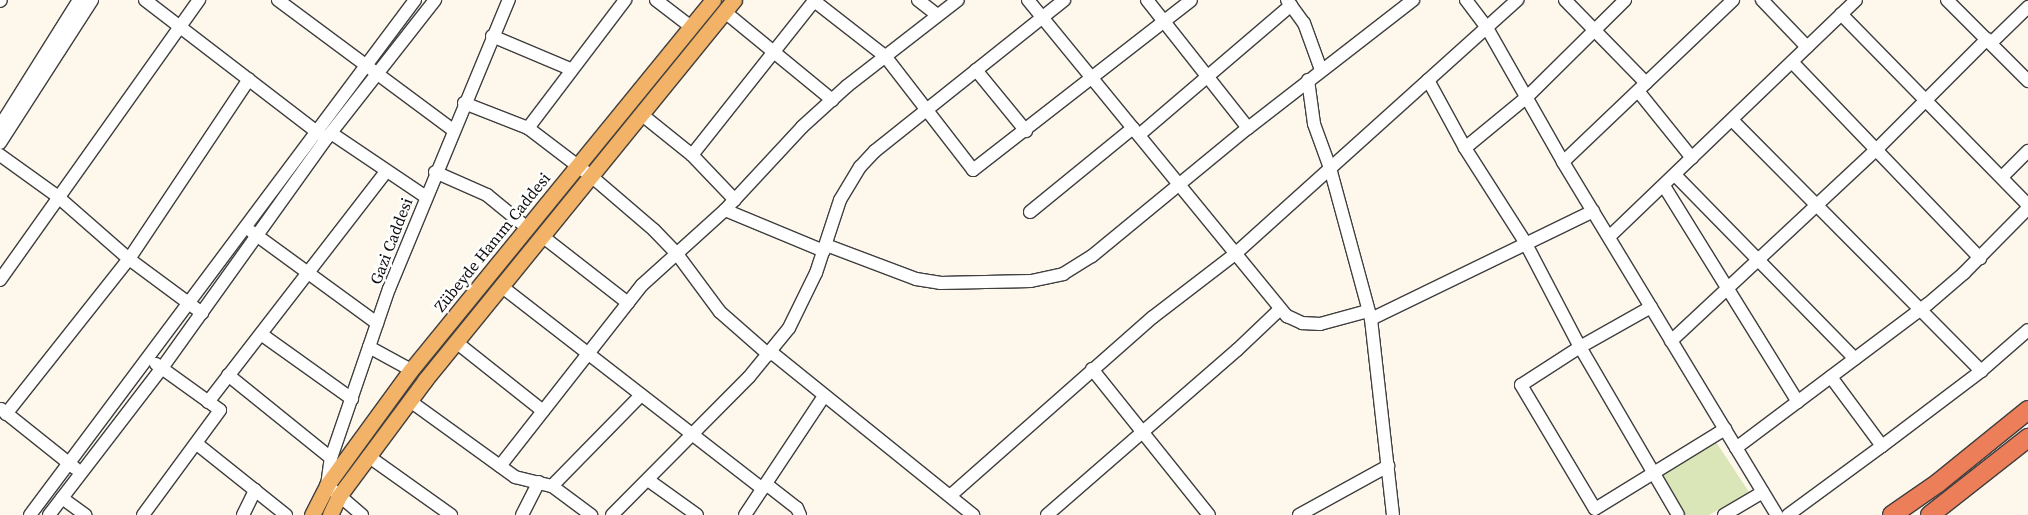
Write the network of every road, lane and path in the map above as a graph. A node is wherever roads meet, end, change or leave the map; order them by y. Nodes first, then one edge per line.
1 (79, 0) edge
2 (92, 0) edge
3 (145, 0) edge
4 (199, 0) edge
5 (278, 0) edge
6 (435, 0) edge
7 (509, 0) edge
8 (625, 0) edge
9 (656, 0) edge
10 (713, 0) edge
11 (814, 0) edge
12 (918, 0) edge
13 (958, 0) edge
14 (1028, 0) edge
15 (1064, 0) edge
16 (1147, 0) edge
17 (1191, 0) edge
18 (1413, 0) edge
19 (1466, 0) edge
20 (1517, 0) edge
21 (1565, 0) edge
22 (1625, 0) edge
23 (1733, 0) edge
24 (1762, 0) edge
25 (1856, 0) edge
26 (1947, 0) edge
27 (411, 1) edge
28 (1294, 3) edge
29 (729, 6) edge
30 (2028, 7) edge
31 (1841, 14) junction
32 (937, 15) junction
33 (1042, 18) junction
34 (1164, 22) junction
35 (180, 26) junction
36 (691, 27) junction
37 (1487, 28) junction
38 (1595, 30) junction
39 (492, 36) junction
40 (1989, 41) junction
41 (1807, 48) junction
42 (775, 51) junction
43 (886, 56) junction
44 (1792, 62) junction
45 (365, 65) junction
46 (570, 69) junction
47 (976, 70) junction
48 (1322, 70) junction
49 (377, 73) junction
50 (1207, 76) junction
51 (1094, 78) junction
52 (249, 79) junction
53 (1308, 80) junction
54 (1428, 80) junction
55 (2028, 81) edge
56 (1642, 87) junction
57 (1527, 98) junction
58 (832, 100) junction
59 (1925, 100) junction
60 (464, 104) junction
61 (926, 110) junction
62 (641, 114) junction
63 (1732, 120) junction
64 (0, 126) edge
65 (528, 128) junction
66 (1248, 128) junction
67 (315, 130) junction
68 (453, 130) junction
69 (1026, 131) junction
70 (1136, 132) junction
71 (329, 136) junction
72 (0, 144) edge
73 (1465, 148) junction
74 (1876, 150) junction
75 (2028, 151) edge
76 (0, 155) edge
77 (692, 155) junction
78 (1692, 158) junction
79 (1563, 162) junction
80 (575, 166) junction
81 (1330, 168) junction
82 (386, 172) junction
83 (435, 172) junction
84 (1675, 175) junction
85 (591, 176) junction
86 (2002, 177) junction
87 (1177, 185) junction
88 (1664, 186) junction
89 (57, 196) junction
90 (426, 197) junction
91 (735, 200) junction
92 (1816, 206) junction
93 (2028, 207) edge
94 (725, 210) junction
95 (1593, 211) junction
96 (1030, 212) dead end
97 (244, 226) junction
98 (526, 227) junction
99 (257, 236) junction
100 (542, 236) junction
101 (1609, 237) junction
102 (1525, 242) junction
103 (825, 248) junction
104 (677, 254) junction
105 (1236, 254) junction
106 (1980, 258) junction
107 (129, 259) junction
108 (1759, 261) junction
109 (308, 275) junction
110 (0, 280) edge
111 (501, 286) junction
112 (1728, 289) junction
113 (187, 300) junction
114 (628, 303) junction
115 (1651, 308) junction
116 (1280, 309) junction
117 (1922, 309) junction
118 (202, 313) junction
119 (1370, 315) junction
120 (377, 323) junction
121 (2028, 330) edge
122 (261, 334) junction
123 (1671, 341) junction
124 (456, 342) junction
125 (369, 347) junction
126 (1580, 347) junction
127 (587, 354) junction
128 (770, 354) junction
129 (148, 358) junction
130 (1855, 359) junction
131 (162, 368) junction
132 (1092, 369) junction
133 (411, 370) junction
134 (1981, 371) junction
135 (228, 374) junction
136 (1831, 377) junction
137 (640, 396) junction
138 (824, 396) junction
139 (352, 399) junction
140 (410, 401) junction
141 (208, 402) junction
142 (1798, 402) junction
143 (2028, 410) edge
144 (543, 411) junction
145 (3, 412) edge
146 (1725, 429) junction
147 (1141, 433) junction
148 (692, 436) junction
149 (2028, 438) edge
150 (198, 444) junction
151 (1882, 446) junction
152 (1736, 448) junction
153 (368, 456) junction
154 (331, 458) junction
155 (69, 464) junction
156 (500, 466) junction
157 (1388, 466) junction
158 (81, 472) junction
159 (1653, 473) junction
160 (648, 480) junction
161 (539, 482) junction
162 (327, 485) junction
163 (552, 486) junction
164 (764, 487) junction
165 (255, 490) junction
166 (1763, 492) junction
167 (951, 495) junction
168 (340, 496) junction
169 (62, 498) junction
170 (145, 514) edge
171 (30, 515) edge
172 (49, 515) edge
173 (85, 515) edge
174 (243, 515) edge
175 (286, 515) edge
176 (312, 515) edge
177 (330, 515) edge
178 (362, 515) edge
179 (451, 515) edge
180 (522, 515) edge
181 (591, 515) edge
182 (612, 515) edge
183 (696, 515) edge
184 (745, 515) edge
185 (800, 515) edge
186 (973, 515) edge
187 (1047, 515) edge
188 (1208, 515) edge
189 (1299, 515) edge
190 (1393, 515) edge
191 (1678, 515) edge
192 (1724, 515) edge
193 (1777, 515) edge
194 (1788, 515) edge
195 (1892, 515) edge
196 (1930, 515) edge

1 - 64 street
2 - 72 street
3 - 35 street
4 - 35 street
5 - 45 street
6 - 49 street
7 - 39 street, Gazi Caddesi
8 - 46 street
9 - 36 street
10 - 36 main road, Zübeyde Hanım Caddesi
11 - 42 street
11 - 43 street
12 - 32 street
13 - 32 street
14 - 33 street
15 - 33 street
16 - 34 street
17 - 34 street
18 - 48 street
19 - 37 street
20 - 37 street
21 - 38 street
22 - 38 street
23 - 56 street
24 - 41 street
25 - 31 street
26 - 40 street
27 - 45 street
28 - 48 street
28 - 50 street
29 - 42 street
29 - 62 main road
30 - 40 street
31 - 41 street
31 - 59 street
32 - 43 street
33 - 47 street
33 - 51 street
34 - 50 street
34 - 51 street
35 - 52 street
35 - 89 street
36 - 80 main road, Zübeyde Hanım Caddesi
37 - 54 street
37 - 57 street
38 - 56 street
38 - 57 street
39 - 46 street
39 - 60 street, Gazi Caddesi
40 - 55 street
40 - 59 street
41 - 44 street
42 - 58 street
42 - 77 street
43 - 58 street
43 - 61 street
44 - 63 street
44 - 74 street
45 - 49 street
45 - 67 street
46 - 65 street
47 - 61 street
47 - 69 street
48 - 53 street
49 - 68 street
49 - 71 street
50 - 66 street
50 - 70 street
51 - 69 street
51 - 70 street
52 - 67 street
52 - 107 street
53 - 66 street
53 - 81 street
54 - 73 street
54 - 81 street
56 - 78 street
56 - 79 street
57 - 73 street
57 - 79 street
58 - 91 street
59 - 74 street
59 - 86 street
60 - 65 street
60 - 68 street, Gazi Caddesi
61 - 69 street
61 - 103 street
62 - 77 street
62 - 85 main road
63 - 78 street
63 - 92 street
65 - 80 street
66 - 87 street
67 - 71 street
67 - 97 street
68 - 83 street, Gazi Caddesi
70 - 87 street
70 - 96 street
71 - 82 street
71 - 99 street
73 - 102 street
74 - 92 street
74 - 106 street
75 - 86 street
76 - 89 street
77 - 91 street
78 - 84 street
79 - 95 street
80 - 85 street
80 - 98 main road, Zübeyde Hanım Caddesi
81 - 105 street
81 - 119 street
82 - 90 street
82 - 109 street
83 - 90 street, Gazi Caddesi
83 - 98 street
84 - 88 street
84 - 108 street
85 - 100 main road
85 - 104 street
86 - 93 street
87 - 103 street
87 - 105 street
88 - 101 street
88 - 112 street
89 - 107 street
89 - 110 street
90 - 120 street, Gazi Caddesi
91 - 94 street
92 - 108 street
92 - 117 street
93 - 106 street
94 - 103 street
94 - 104 street
95 - 101 street
95 - 102 street
97 - 99 street
97 - 113 street
98 - 133 main road, Zübeyde Hanım Caddesi
99 - 109 street
99 - 118 street
100 - 111 main road
100 - 114 street
101 - 115 street
102 - 119 street
102 - 126 street
103 - 128 street
104 - 114 street
104 - 128 street
105 - 116 street
105 - 132 street
106 - 117 street
107 - 113 street
107 - 145 street
108 - 112 street
108 - 130 street
109 - 120 street
109 - 122 street
111 - 124 main road
111 - 127 street
112 - 123 street
112 - 142 street
113 - 118 street
113 - 129 street
114 - 127 street
115 - 123 street
115 - 126 street
116 - 119 street
116 - 147 street
117 - 130 street
117 - 134 street
118 - 131 street
119 - 157 street
120 - 125 street, Gazi Caddesi
121 - 134 street
122 - 135 street
122 - 139 street
123 - 146 street
124 - 140 main road
124 - 144 street
125 - 133 street
125 - 139 street, Gazi Caddesi
126 - 159 street
126 - 159 street
127 - 137 street
127 - 144 street
128 - 138 street
128 - 148 street
129 - 131 street
129 - 155 street
130 - 136 street
131 - 141 street
131 - 158 street
132 - 147 street
132 - 167 street
133 - 162 main road, Zübeyde Hanım Caddesi
134 - 151 street
135 - 141 street
135 - 154 street
136 - 142 street
136 - 151 street
137 - 148 street
137 - 163 street
138 - 164 street
138 - 167 street
139 - 154 street, Gazi Caddesi
140 - 153 main road
140 - 156 street
141 - 150 street
142 - 152 street
143 - 195 highway
144 - 156 street
145 - 155 street
146 - 152 street
146 - 159 street
147 - 187 street
147 - 188 street
148 - 160 street
148 - 164 street
149 - 196 highway
150 - 165 street
150 - 170 street
151 - 194 street
152 - 166 street
153 - 168 main road
153 - 179 street
154 - 162 street, Gazi Caddesi
155 - 158 street
155 - 171 street
156 - 161 street
157 - 189 street
157 - 190 street
158 - 169 street
159 - 191 street
160 - 182 street
160 - 183 street
161 - 163 street
161 - 180 street
162 - 168 street
162 - 176 main road, Zübeyde Hanım Caddesi
163 - 181 street
164 - 184 street
164 - 185 street
165 - 174 street
165 - 175 street
166 - 192 street
166 - 193 street
167 - 186 street
168 - 177 main road
168 - 178 street
169 - 172 street
169 - 173 street

